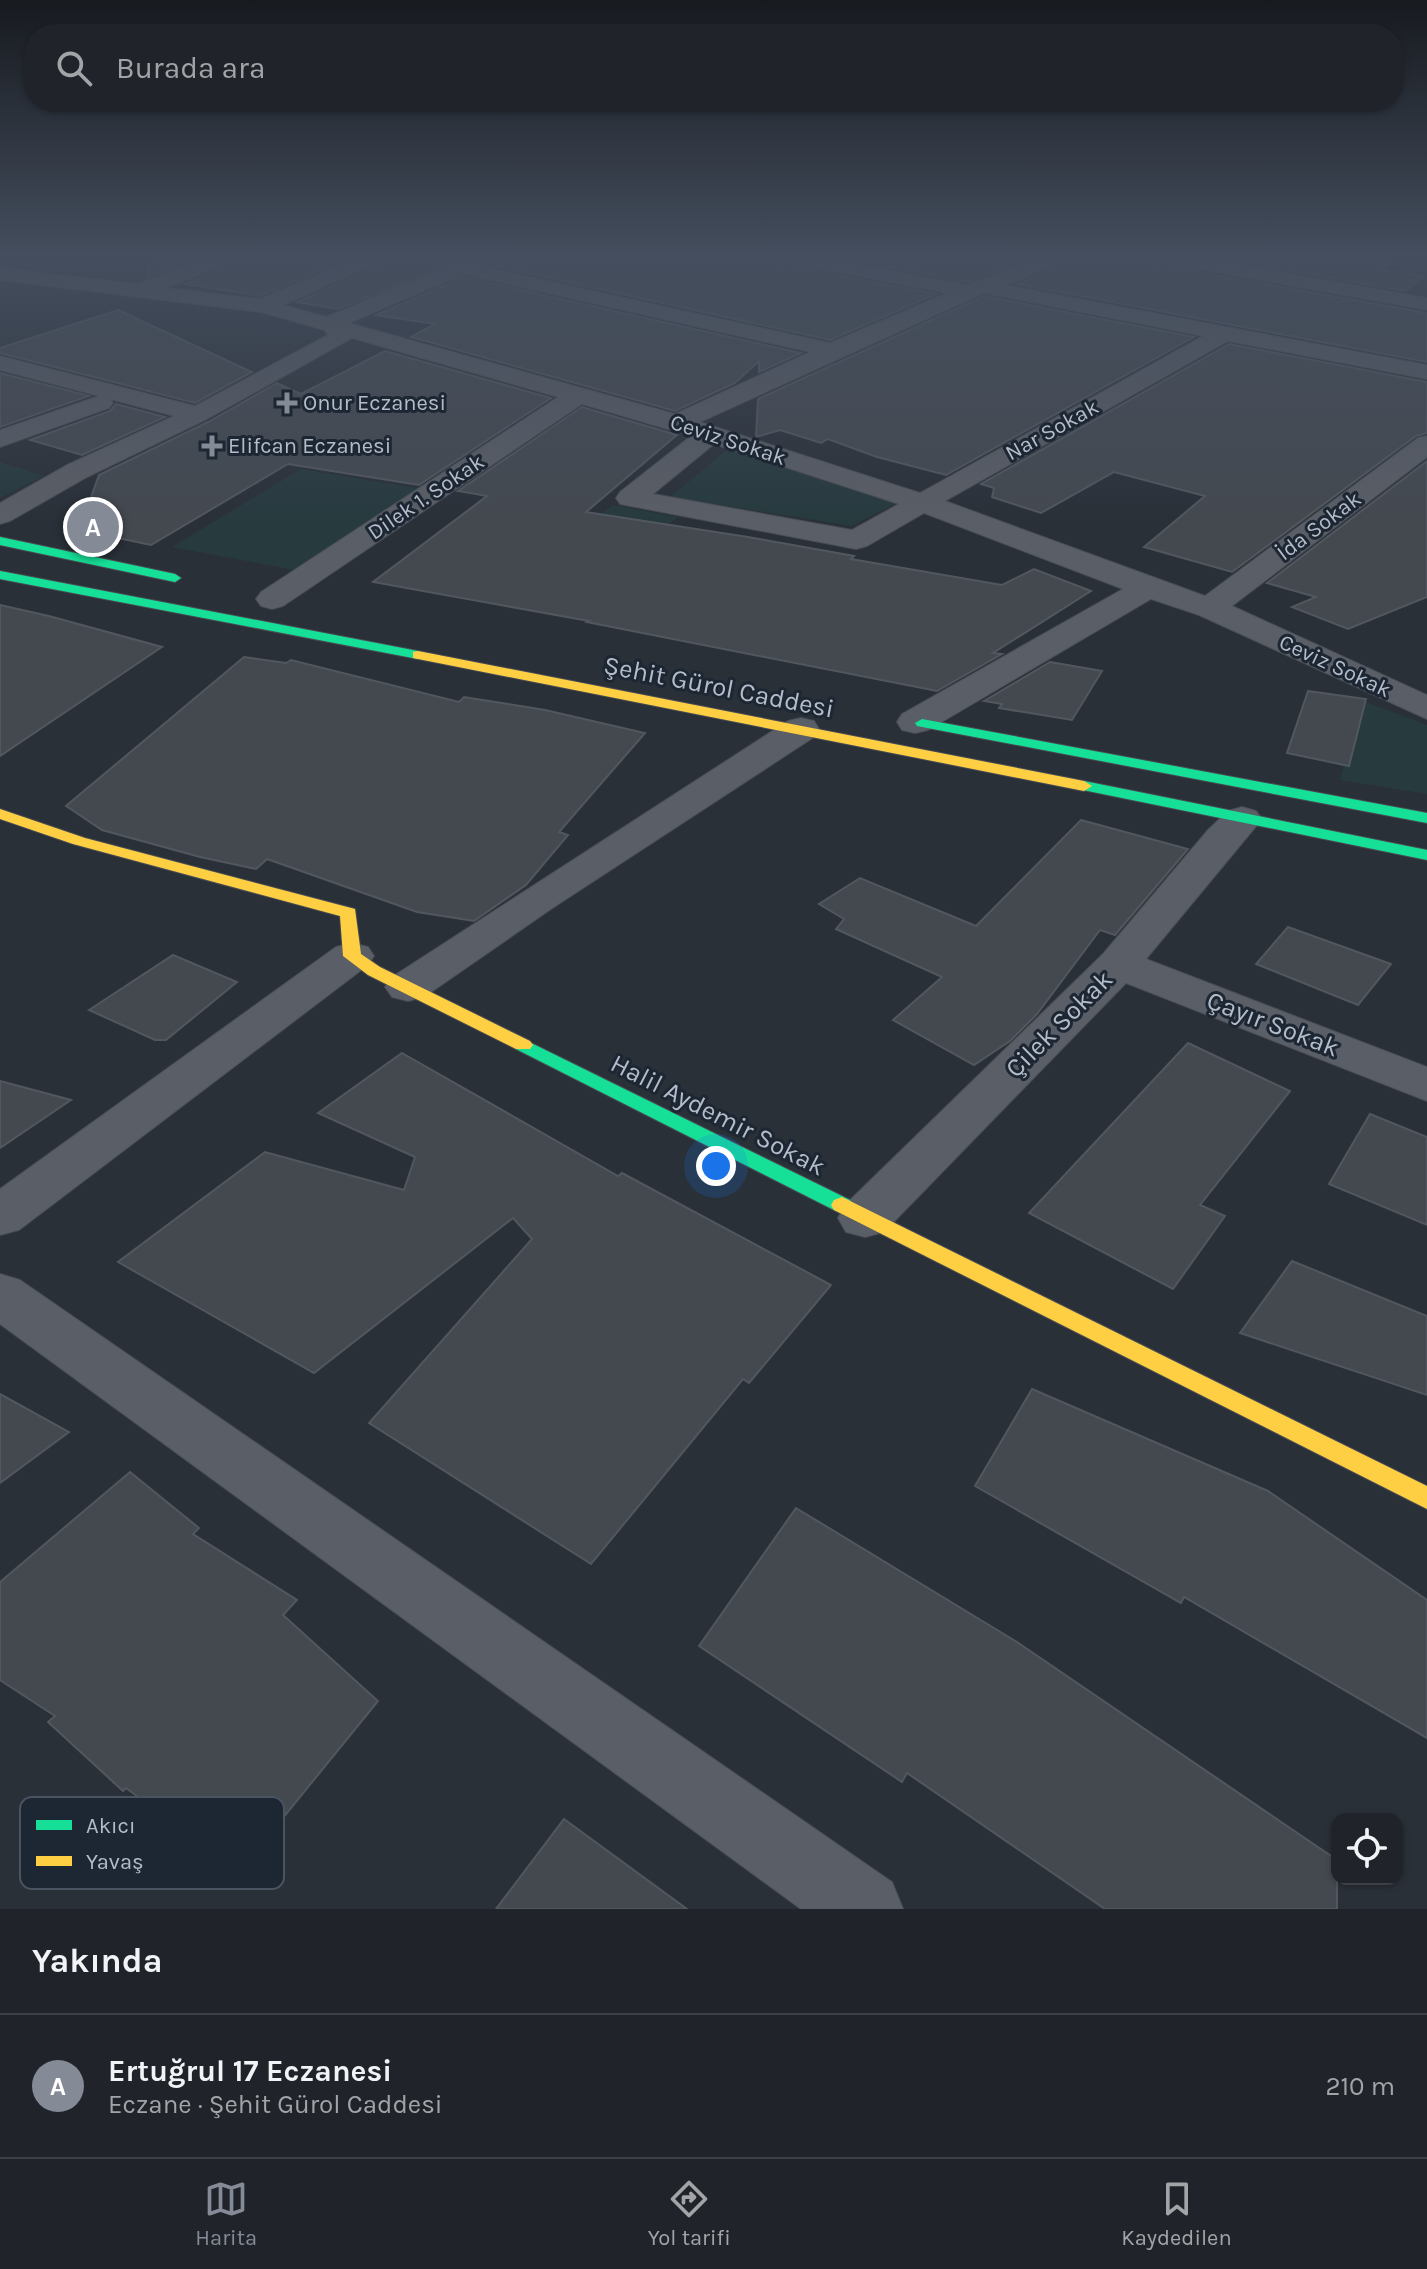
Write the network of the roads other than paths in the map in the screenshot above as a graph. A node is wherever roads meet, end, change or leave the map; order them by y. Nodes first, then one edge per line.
1 (330, 343) edge
2 (401, 343) edge
3 (799, 343) edge
4 (846, 343) edge
5 (1207, 343) edge
6 (1272, 343) edge
7 (830, 350) junction
8 (0, 363) edge
9 (1427, 372) edge
10 (580, 394) junction
11 (100, 403) dead end
12 (198, 414) junction
13 (677, 423) junction
14 (709, 435) junction
15 (0, 439) edge
16 (1427, 444) edge
17 (21, 455) edge
18 (77, 471) junction
19 (923, 503) junction
20 (0, 515) edge
21 (0, 541) edge
22 (0, 575) edge
23 (196, 583) dead end
24 (1148, 588) junction
25 (264, 598) joint
26 (303, 605) dead end
27 (1210, 608) junction
28 (1427, 708) edge
29 (907, 720) joint
30 (801, 729) junction
31 (0, 814) edge
32 (1427, 818) edge
33 (1242, 819) junction
34 (1427, 855) edge
35 (352, 956) junction
36 (1119, 964) junction
37 (408, 987) junction
38 (1427, 1085) edge
39 (0, 1216) edge
40 (865, 1218) junction
41 (0, 1295) edge
42 (1427, 1498) edge
43 (865, 1909) edge

1 - 12 street
2 - 10 street, Ceviz Sokak
3 - 7 street
4 - 7 street
5 - 19 street, Nar Sokak
6 - 9 street
7 - 13 street
8 - 12 street
10 - 13 street, Ceviz Sokak
10 - 25 street, Dilek 1. Sokak
11 - 15 street
12 - 18 street
13 - 14 street, Ceviz Sokak
14 - 19 street, Ceviz Sokak
14 - 19 street, Nar Sokak
16 - 27 street, İda Sokak
17 - 18 street
18 - 20 street
19 - 24 street, Ceviz Sokak
21 - 23 main road
22 - 30 main road, Şehit Gürol Caddesi
24 - 27 street, Ceviz Sokak
24 - 29 street
25 - 26 main road
27 - 28 street, Ceviz Sokak
29 - 32 main road
30 - 33 main road, Şehit Gürol Caddesi
30 - 37 street
31 - 35 main road
33 - 34 main road, Şehit Gürol Caddesi
33 - 36 street, Çilek Sokak
35 - 37 main road, Halil Aydemir Sokak
35 - 39 street
36 - 38 street, Çayır Sokak
36 - 40 street, Çilek Sokak
37 - 40 main road, Halil Aydemir Sokak
40 - 42 main road, Halil Aydemir Sokak
41 - 43 street

